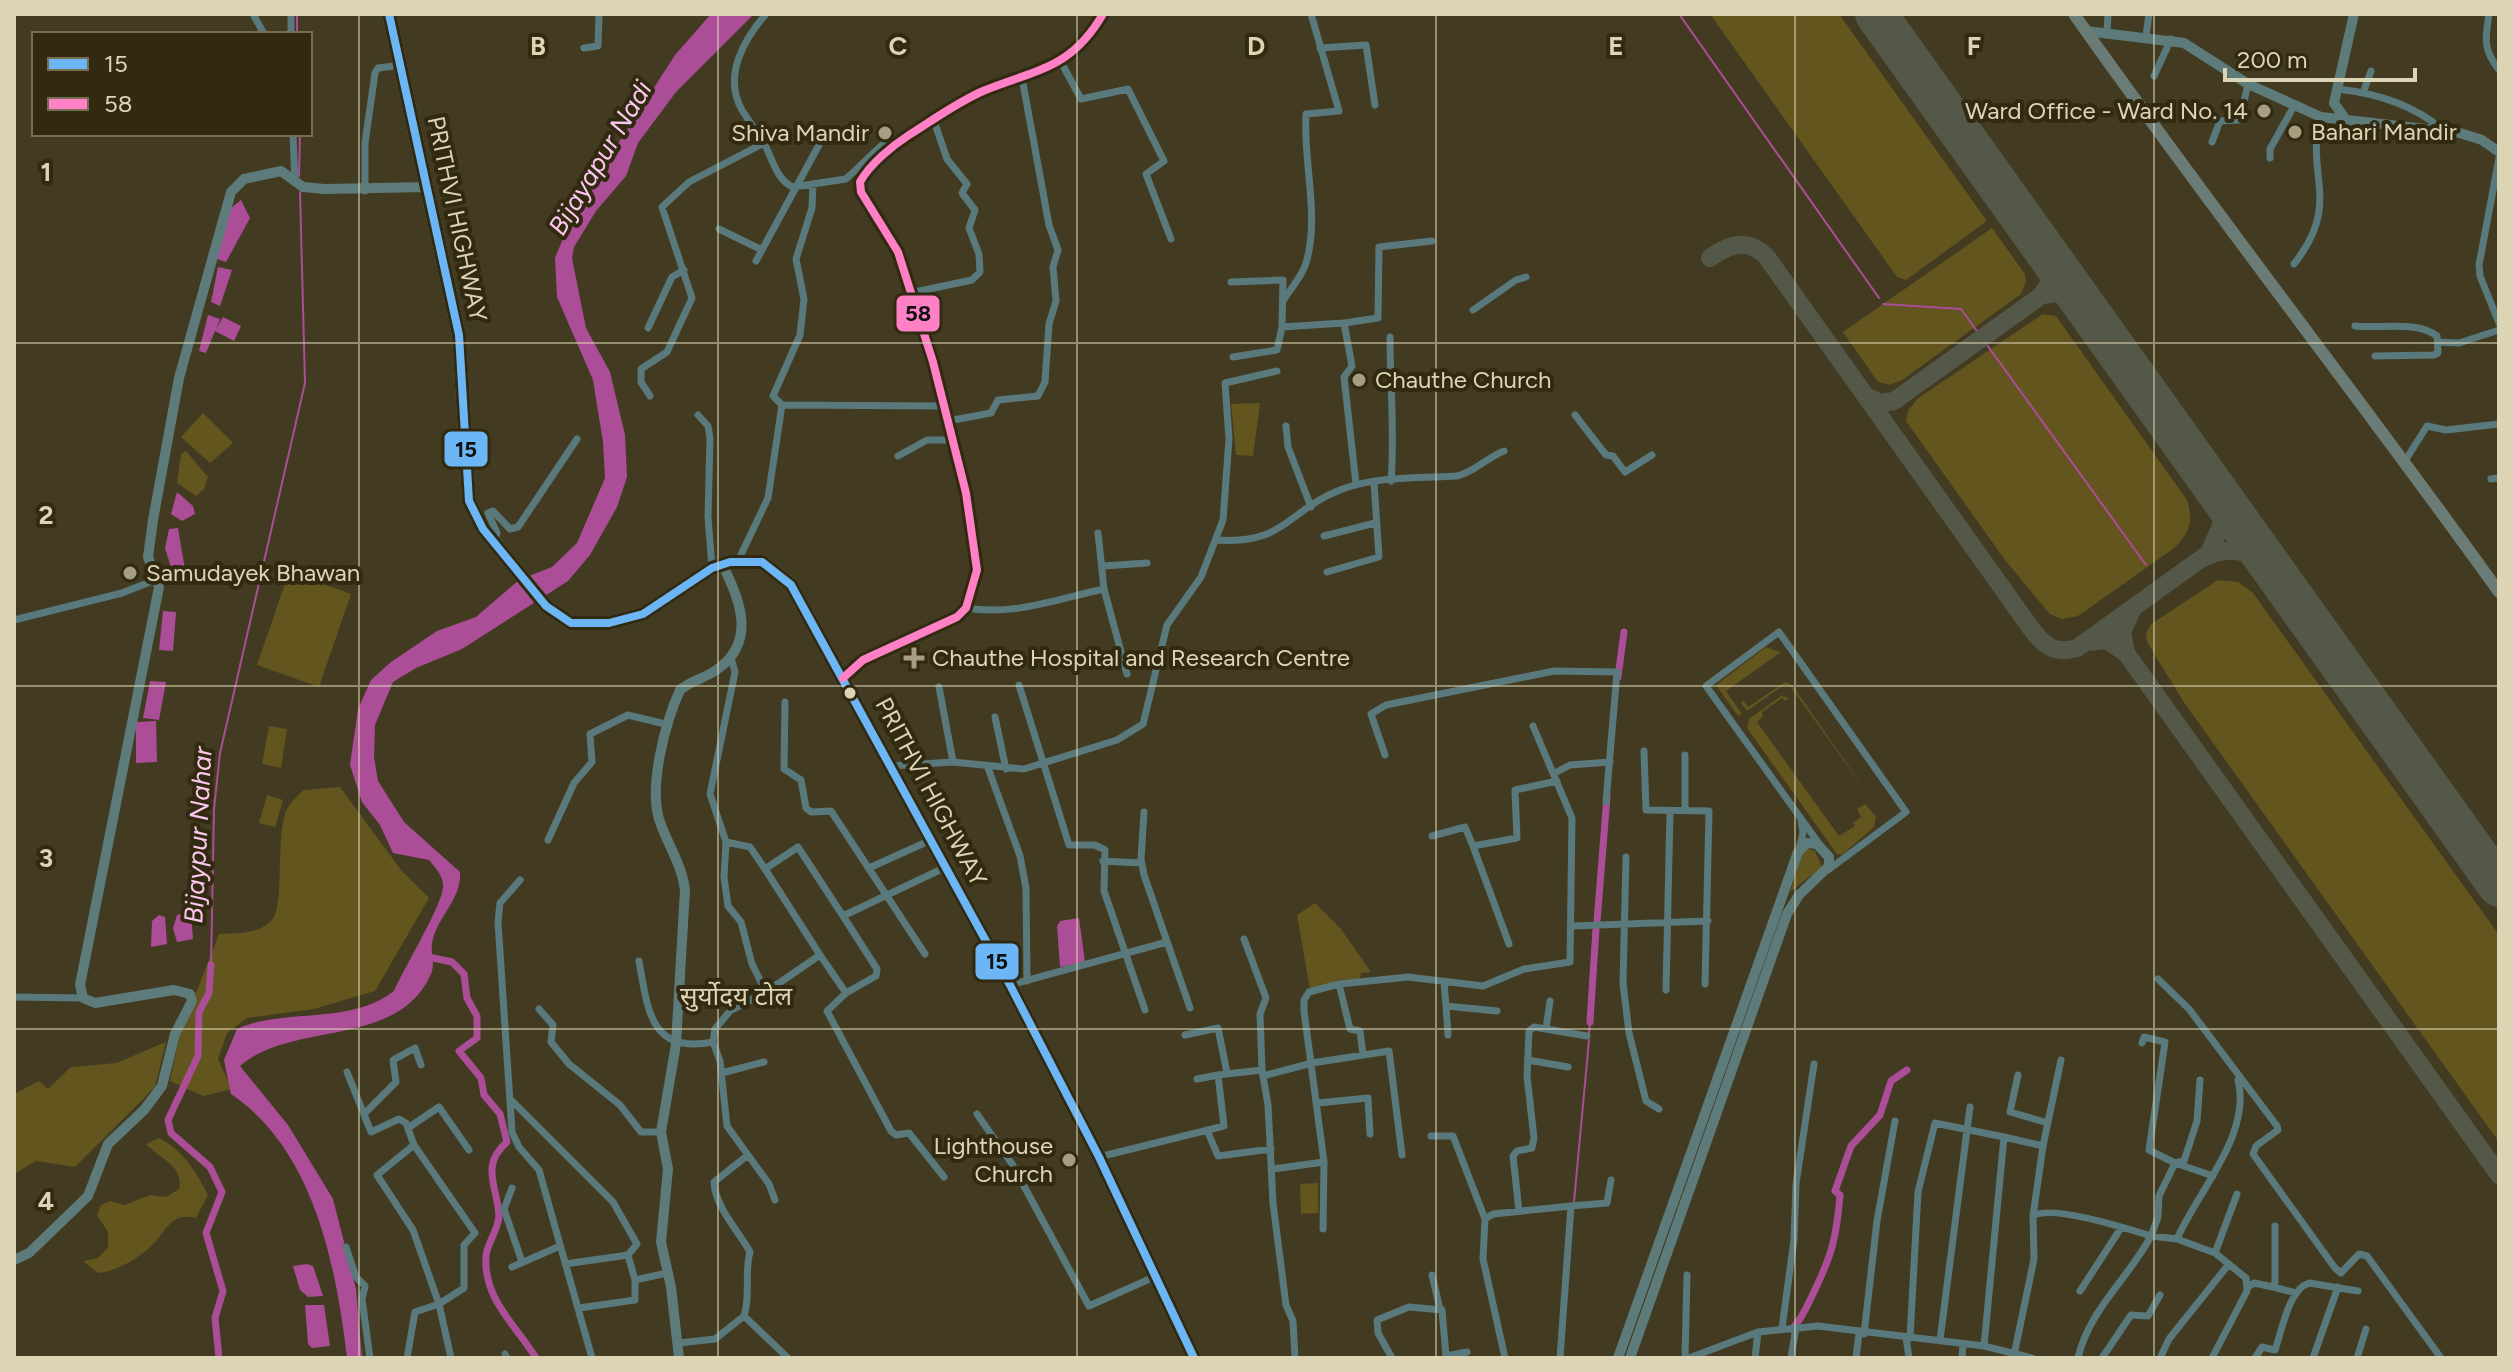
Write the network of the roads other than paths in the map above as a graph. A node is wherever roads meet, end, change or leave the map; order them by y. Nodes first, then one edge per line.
1 (253, 14) edge
2 (389, 14) edge
3 (599, 14) edge
4 (766, 14) edge
5 (1103, 14) edge
6 (1311, 14) edge
7 (2074, 14) edge
8 (2108, 14) edge
9 (2149, 14) edge
10 (2354, 14) edge
11 (2489, 14) edge
12 (2086, 31) junction
13 (263, 32) edge
14 (2107, 32) junction
15 (2146, 36) junction
16 (2171, 39) junction
17 (584, 48) dead end
18 (1320, 48) junction
19 (1061, 62) junction
20 (401, 65) junction
21 (2499, 70) edge
22 (2371, 71) dead end
23 (2154, 76) dead end
24 (1022, 78) junction
25 (2248, 84) junction
26 (2337, 89) junction
27 (2363, 93) junction
28 (1375, 105) dead end
29 (2294, 106) junction
30 (2321, 117) junction
31 (933, 118) junction
32 (2346, 120) junction
33 (2443, 130) junction
34 (826, 132) dead end
35 (293, 136) edge
36 (899, 141) junction
37 (2212, 142) dead end
38 (764, 143) junction
39 (2499, 152) edge
40 (2270, 158) dead end
41 (2499, 158) edge
42 (295, 182) junction
43 (813, 184) junction
44 (428, 187) junction
45 (793, 187) junction
46 (365, 191) junction
47 (719, 229) dead end
48 (1171, 239) dead end
49 (1432, 241) dead end
50 (762, 250) junction
51 (756, 261) dead end
52 (2294, 264) dead end
53 (684, 270) junction
54 (1526, 277) dead end
55 (1231, 282) dead end
56 (910, 293) junction
57 (1283, 301) junction
58 (1473, 310) dead end
59 (1344, 323) junction
60 (2499, 323) edge
61 (2355, 326) dead end
62 (1282, 327) junction
63 (648, 328) dead end
64 (2499, 330) edge
65 (1390, 337) dead end
66 (2438, 342) junction
67 (2375, 356) dead end
68 (1233, 357) dead end
69 (1277, 371) dead end
70 (650, 396) dead end
71 (782, 405) junction
72 (945, 406) junction
73 (698, 415) dead end
74 (1575, 415) dead end
75 (948, 421) junction
76 (2499, 424) edge
77 (1286, 426) dead end
78 (577, 439) dead end
79 (953, 440) junction
80 (1504, 451) dead end
81 (1652, 455) dead end
82 (898, 456) dead end
83 (2405, 461) junction
84 (1391, 481) junction
85 (1374, 482) junction
86 (1356, 484) junction
87 (1311, 507) junction
88 (1375, 523) junction
89 (1098, 533) dead end
90 (1324, 536) dead end
91 (1217, 540) junction
92 (495, 543) junction
93 (738, 561) junction
94 (1147, 563) dead end
95 (717, 566) junction
96 (1103, 566) junction
97 (1327, 572) dead end
98 (155, 580) junction
99 (1104, 589) junction
100 (2499, 592) edge
101 (966, 608) junction
102 (14, 620) edge
103 (731, 658) junction
104 (1127, 674) dead end
105 (843, 678) junction
106 (1019, 685) dead end
107 (939, 687) dead end
108 (785, 702) dead end
109 (995, 717) dead end
110 (669, 725) junction
111 (1533, 726) dead end
112 (1644, 751) dead end
113 (1385, 755) dead end
114 (1685, 755) dead end
115 (953, 762) junction
116 (1610, 762) junction
117 (1044, 764) junction
118 (987, 765) junction
119 (891, 766) junction
120 (1006, 769) junction
121 (1556, 777) junction
122 (1606, 802) dead end
123 (1685, 810) junction
124 (1670, 811) junction
125 (1144, 812) dead end
126 (1798, 814) junction
127 (1432, 836) dead end
128 (548, 840) dead end
129 (931, 840) junction
130 (726, 842) junction
131 (1473, 846) junction
132 (1798, 852) junction
133 (1825, 852) junction
134 (1626, 857) dead end
135 (1103, 861) junction
136 (1141, 863) junction
137 (1835, 865) junction
138 (946, 867) junction
139 (869, 868) junction
140 (765, 869) junction
141 (1823, 875) junction
142 (520, 880) dead end
143 (887, 896) junction
144 (843, 916) junction
145 (1708, 921) junction
146 (1667, 922) junction
147 (1625, 923) junction
148 (1572, 926) junction
149 (1244, 939) dead end
150 (1167, 942) junction
151 (1509, 944) dead end
152 (925, 954) dead end
153 (1124, 954) junction
154 (820, 955) junction
155 (639, 961) dead end
156 (2158, 979) dead end
157 (1027, 981) junction
158 (1444, 982) junction
159 (1339, 984) junction
160 (1705, 984) dead end
161 (1010, 985) junction
162 (1666, 990) dead end
163 (766, 992) junction
164 (846, 993) junction
165 (14, 997) edge
166 (83, 998) junction
167 (1550, 1001) dead end
168 (1446, 1006) junction
169 (1190, 1008) dead end
170 (539, 1009) dead end
171 (1145, 1010) dead end
172 (1497, 1011) dead end
173 (1546, 1029) junction
174 (1185, 1035) dead end
175 (1448, 1035) dead end
176 (1587, 1036) dead end
177 (713, 1042) junction
178 (2142, 1043) dead end
179 (676, 1044) junction
180 (1363, 1055) junction
181 (1528, 1060) junction
182 (2061, 1060) dead end
183 (764, 1062) dead end
184 (1312, 1063) junction
185 (1814, 1064) dead end
186 (421, 1065) dead end
187 (1568, 1067) dead end
188 (347, 1072) dead end
189 (722, 1073) junction
190 (1227, 1073) junction
191 (1263, 1073) junction
192 (1218, 1075) junction
193 (2018, 1075) dead end
194 (1197, 1079) dead end
195 (2200, 1080) dead end
196 (2238, 1080) dead end
197 (510, 1099) junction
198 (1318, 1103) junction
199 (1970, 1107) dead end
200 (1659, 1109) dead end
201 (364, 1114) junction
202 (977, 1114) dead end
203 (1895, 1121) dead end
204 (2048, 1123) junction
205 (408, 1128) junction
206 (1207, 1130) junction
207 (1966, 1130) junction
208 (661, 1132) junction
209 (1370, 1134) dead end
210 (1431, 1136) dead end
211 (2004, 1137) junction
212 (414, 1145) junction
213 (2043, 1146) junction
214 (1271, 1149) junction
215 (469, 1150) dead end
216 (748, 1155) junction
217 (1402, 1155) dead end
218 (1099, 1157) junction
219 (1324, 1162) junction
220 (2175, 1163) junction
221 (1273, 1169) junction
222 (2213, 1176) junction
223 (944, 1177) dead end
224 (1611, 1180) dead end
225 (512, 1188) dead end
226 (2237, 1194) dead end
227 (775, 1200) dead end
228 (1571, 1206) junction
229 (1519, 1211) junction
230 (2033, 1216) junction
231 (1485, 1219) junction
232 (2275, 1226) dead end
233 (2121, 1228) junction
234 (1323, 1229) dead end
235 (2151, 1236) junction
236 (2177, 1239) junction
237 (560, 1246) junction
238 (346, 1247) dead end
239 (2215, 1253) junction
240 (628, 1255) junction
241 (14, 1260) edge
242 (522, 1262) junction
243 (565, 1264) junction
244 (2229, 1264) junction
245 (512, 1267) dead end
246 (667, 1273) junction
247 (1432, 1275) dead end
248 (1687, 1275) dead end
249 (1154, 1277) junction
250 (635, 1280) junction
251 (2248, 1287) junction
252 (2273, 1287) junction
253 (2338, 1287) junction
254 (2080, 1291) dead end
255 (2358, 1291) dead end
256 (2296, 1293) junction
257 (2160, 1295) dead end
258 (439, 1304) junction
259 (579, 1308) junction
260 (1440, 1309) junction
261 (744, 1316) junction
262 (1796, 1327) junction
263 (1782, 1328) junction
264 (2366, 1329) dead end
265 (1758, 1332) junction
266 (1861, 1333) junction
267 (1908, 1338) junction
268 (1940, 1340) junction
269 (679, 1343) junction
270 (1963, 1344) junction
271 (1984, 1346) junction
272 (1467, 1352) dead end
273 (2014, 1355) junction
274 (370, 1358) edge
275 (407, 1358) edge
276 (451, 1358) edge
277 (592, 1358) edge
278 (679, 1358) edge
279 (788, 1358) edge
280 (1194, 1358) edge
281 (1295, 1358) edge
282 (1392, 1358) edge
283 (1505, 1358) edge
284 (1560, 1358) edge
285 (1618, 1358) edge
286 (1630, 1358) edge
287 (1687, 1358) edge
288 (1755, 1358) edge
289 (1791, 1358) edge
290 (1856, 1358) edge
291 (1909, 1358) edge
292 (1962, 1358) edge
293 (2032, 1358) edge
294 (2078, 1358) edge
295 (2102, 1358) edge
296 (2160, 1358) edge
297 (2212, 1358) edge
298 (2255, 1358) edge
299 (2313, 1358) edge
300 (2357, 1358) edge
301 (2441, 1358) edge

1 - 13 street
2 - 20 highway, PRITHVI HIGHWAY
3 - 17 street
4 - 38 street
5 - 19 main road
6 - 18 street
7 - 12 main road
8 - 14 street
9 - 15 street
10 - 26 main road
11 - 21 street
12 - 14 main road
12 - 83 main road
14 - 15 main road
15 - 16 main road
16 - 23 street
16 - 25 main road
18 - 28 street
18 - 57 street
19 - 24 main road
19 - 48 street
20 - 44 highway, PRITHVI HIGHWAY
20 - 46 street
22 - 27 street
24 - 31 main road
24 - 75 street
25 - 29 main road
25 - 37 street
26 - 27 street
26 - 32 main road
27 - 33 street
29 - 30 main road
29 - 40 street
30 - 32 main road
30 - 52 street
31 - 36 main road
31 - 56 street
32 - 33 main road
33 - 39 main road
34 - 45 street
35 - 42 street
36 - 43 street
36 - 56 main road
38 - 45 street
38 - 53 street
41 - 60 street
42 - 46 main road
42 - 98 main road
43 - 45 street
43 - 71 street
44 - 46 main road
44 - 92 highway, PRITHVI HIGHWAY
45 - 50 street
47 - 50 street
49 - 59 street
50 - 51 street
53 - 63 street
53 - 70 street
54 - 58 street
55 - 57 street
56 - 72 main road
57 - 62 street
59 - 62 street
59 - 86 street
61 - 66 street
62 - 68 street
64 - 66 street
65 - 84 street
66 - 67 street
69 - 91 street
71 - 72 street
71 - 93 street
72 - 75 main road
73 - 95 street
74 - 81 street
75 - 79 main road
76 - 83 street
77 - 87 street
78 - 92 street
79 - 82 street
79 - 101 main road
80 - 84 street
83 - 100 main road
84 - 85 street
85 - 86 street
85 - 88 street
86 - 87 street
87 - 91 street
88 - 90 street
88 - 97 street
89 - 96 street
91 - 117 street
92 - 95 highway, PRITHVI HIGHWAY
93 - 95 highway, PRITHVI HIGHWAY
93 - 105 highway, PRITHVI HIGHWAY
94 - 96 street
95 - 103 main road
96 - 99 street
98 - 102 street
98 - 166 main road
99 - 101 street
99 - 104 street
101 - 105 main road
103 - 110 main road
103 - 130 street
105 - 119 highway, PRITHVI HIGHWAY
106 - 117 street
107 - 115 street
108 - 139 street
109 - 120 street
110 - 128 street
110 - 179 main road
111 - 121 street
112 - 124 street
113 - 116 street
114 - 123 street
115 - 118 street
115 - 119 street
116 - 121 street
116 - 122 street
117 - 120 street
117 - 135 street
118 - 120 street
118 - 157 street
119 - 129 highway, PRITHVI HIGHWAY
121 - 131 street
121 - 148 street
123 - 124 street
123 - 145 street
124 - 146 street
125 - 136 street
126 - 132 street
126 - 133 street
126 - 137 street
127 - 131 street
129 - 138 highway, PRITHVI HIGHWAY
129 - 139 street
130 - 140 street
130 - 163 street
131 - 151 street
132 - 133 main road
132 - 285 main road
133 - 137 street
133 - 141 main road
134 - 147 street
135 - 136 street
135 - 153 street
136 - 150 street
137 - 141 street
138 - 143 street
138 - 161 highway, PRITHVI HIGHWAY
139 - 143 street
140 - 144 street
140 - 154 street
141 - 286 main road
142 - 197 street
143 - 144 street
143 - 152 street
144 - 164 street
145 - 146 street
145 - 160 street
146 - 147 street
146 - 162 street
147 - 148 street
147 - 200 street
148 - 158 street
149 - 191 street
150 - 153 street
150 - 169 street
153 - 157 street
153 - 171 street
154 - 163 street
154 - 164 street
155 - 179 street
156 - 301 street
157 - 161 street
158 - 159 street
158 - 168 street
159 - 180 street
159 - 184 street
161 - 218 highway, PRITHVI HIGHWAY
163 - 177 street
164 - 223 street
165 - 166 street
166 - 241 main road
167 - 173 street
168 - 172 street
168 - 175 street
170 - 208 street
173 - 176 street
173 - 181 street
174 - 190 street
177 - 179 street
177 - 189 street
178 - 220 street
179 - 208 main road
180 - 184 street
180 - 217 street
181 - 187 street
181 - 229 street
182 - 204 street
183 - 189 street
184 - 191 street
184 - 198 street
185 - 263 street
186 - 201 street
188 - 201 street
189 - 216 street
190 - 191 street
190 - 192 street
191 - 214 street
192 - 194 street
192 - 206 street
193 - 204 street
195 - 220 street
196 - 222 street
197 - 237 street
197 - 240 street
198 - 209 street
198 - 219 street
199 - 207 street
201 - 205 street
202 - 249 street
203 - 266 street
204 - 213 street
205 - 212 street
205 - 215 street
206 - 214 street
206 - 218 street
207 - 211 street
207 - 267 street
207 - 268 street
208 - 246 main road
210 - 231 street
211 - 213 street
211 - 271 street
212 - 258 street
212 - 258 street
213 - 230 street
214 - 221 street
216 - 227 street
216 - 261 street
218 - 249 highway, PRITHVI HIGHWAY
219 - 221 street
219 - 234 street
220 - 222 street
220 - 235 street
221 - 281 street
222 - 236 street
224 - 228 street
225 - 242 street
226 - 239 street
228 - 229 street
228 - 284 street
229 - 231 street
230 - 233 street
230 - 273 street
231 - 283 street
232 - 252 street
233 - 235 street
233 - 254 street
235 - 236 street
235 - 294 street
236 - 239 street
237 - 242 street
237 - 243 street
238 - 274 street
239 - 244 street
240 - 243 street
240 - 250 street
242 - 245 street
243 - 259 street
244 - 251 street
244 - 296 street
246 - 250 street
246 - 269 main road
247 - 260 street
248 - 287 street
249 - 280 highway, PRITHVI HIGHWAY
250 - 259 street
251 - 252 street
251 - 297 street
252 - 256 street
253 - 255 street
253 - 256 street
253 - 299 street
256 - 298 street
257 - 295 street
258 - 275 street
258 - 276 street
259 - 277 street
260 - 272 street
260 - 282 street
261 - 269 street
261 - 279 street
262 - 263 street
262 - 266 street
262 - 289 street
263 - 265 street
264 - 300 street
265 - 287 street
265 - 288 street
266 - 267 street
266 - 290 street
267 - 268 street
267 - 291 street
268 - 270 street
269 - 278 main road
270 - 271 street
270 - 292 street
271 - 273 street
273 - 293 street

